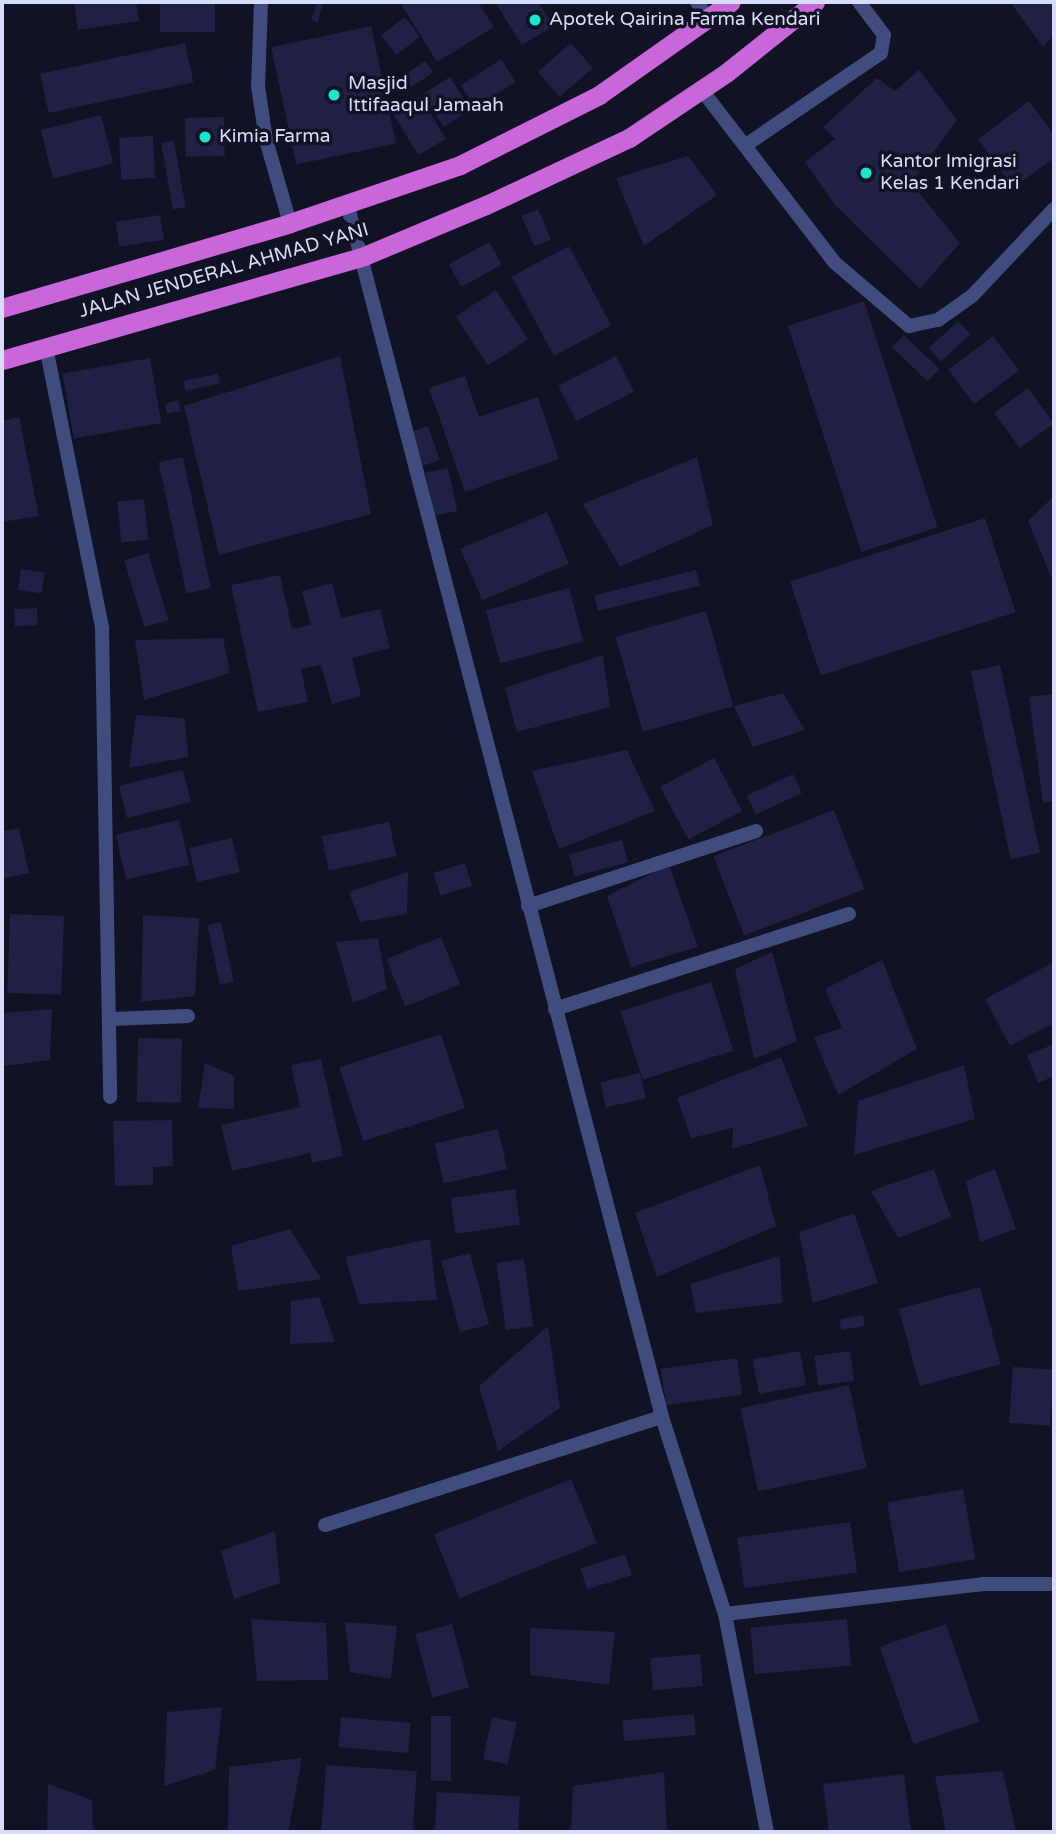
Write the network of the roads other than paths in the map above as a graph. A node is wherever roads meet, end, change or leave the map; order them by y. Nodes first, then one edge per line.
1 (261, 2) edge
2 (697, 2) edge
3 (731, 2) edge
4 (815, 2) edge
5 (859, 2) edge
6 (709, 20) junction
7 (701, 89) junction
8 (746, 145) junction
9 (347, 203) junction
10 (1054, 209) edge
11 (290, 223) junction
12 (364, 256) junction
13 (2, 307) edge
14 (46, 347) junction
15 (2, 360) edge
16 (757, 831) dead end
17 (528, 906) junction
18 (849, 914) dead end
19 (555, 1009) junction
20 (188, 1016) dead end
21 (110, 1019) junction
22 (110, 1097) dead end
23 (662, 1417) junction
24 (325, 1525) dead end
25 (1054, 1584) edge
26 (725, 1614) junction
27 (767, 1832) edge

1 - 11 street
2 - 6 street
3 - 6 highway, JALAN JENDERAL AHMAD YANI
4 - 7 highway, JALAN JENDERAL AHMAD YANI
5 - 8 street
6 - 9 highway, JALAN JENDERAL AHMAD YANI
7 - 8 street
7 - 12 highway, JALAN JENDERAL AHMAD YANI
8 - 10 street
9 - 11 highway, JALAN JENDERAL AHMAD YANI
9 - 12 street
11 - 13 highway, JALAN JENDERAL AHMAD YANI
12 - 14 highway, JALAN JENDERAL AHMAD YANI
12 - 17 street
14 - 15 highway, JALAN JENDERAL AHMAD YANI
14 - 21 street
16 - 17 street
17 - 19 street
18 - 19 street
19 - 23 street
20 - 21 street
21 - 22 street
23 - 24 street
23 - 26 street
25 - 26 street
26 - 27 street

